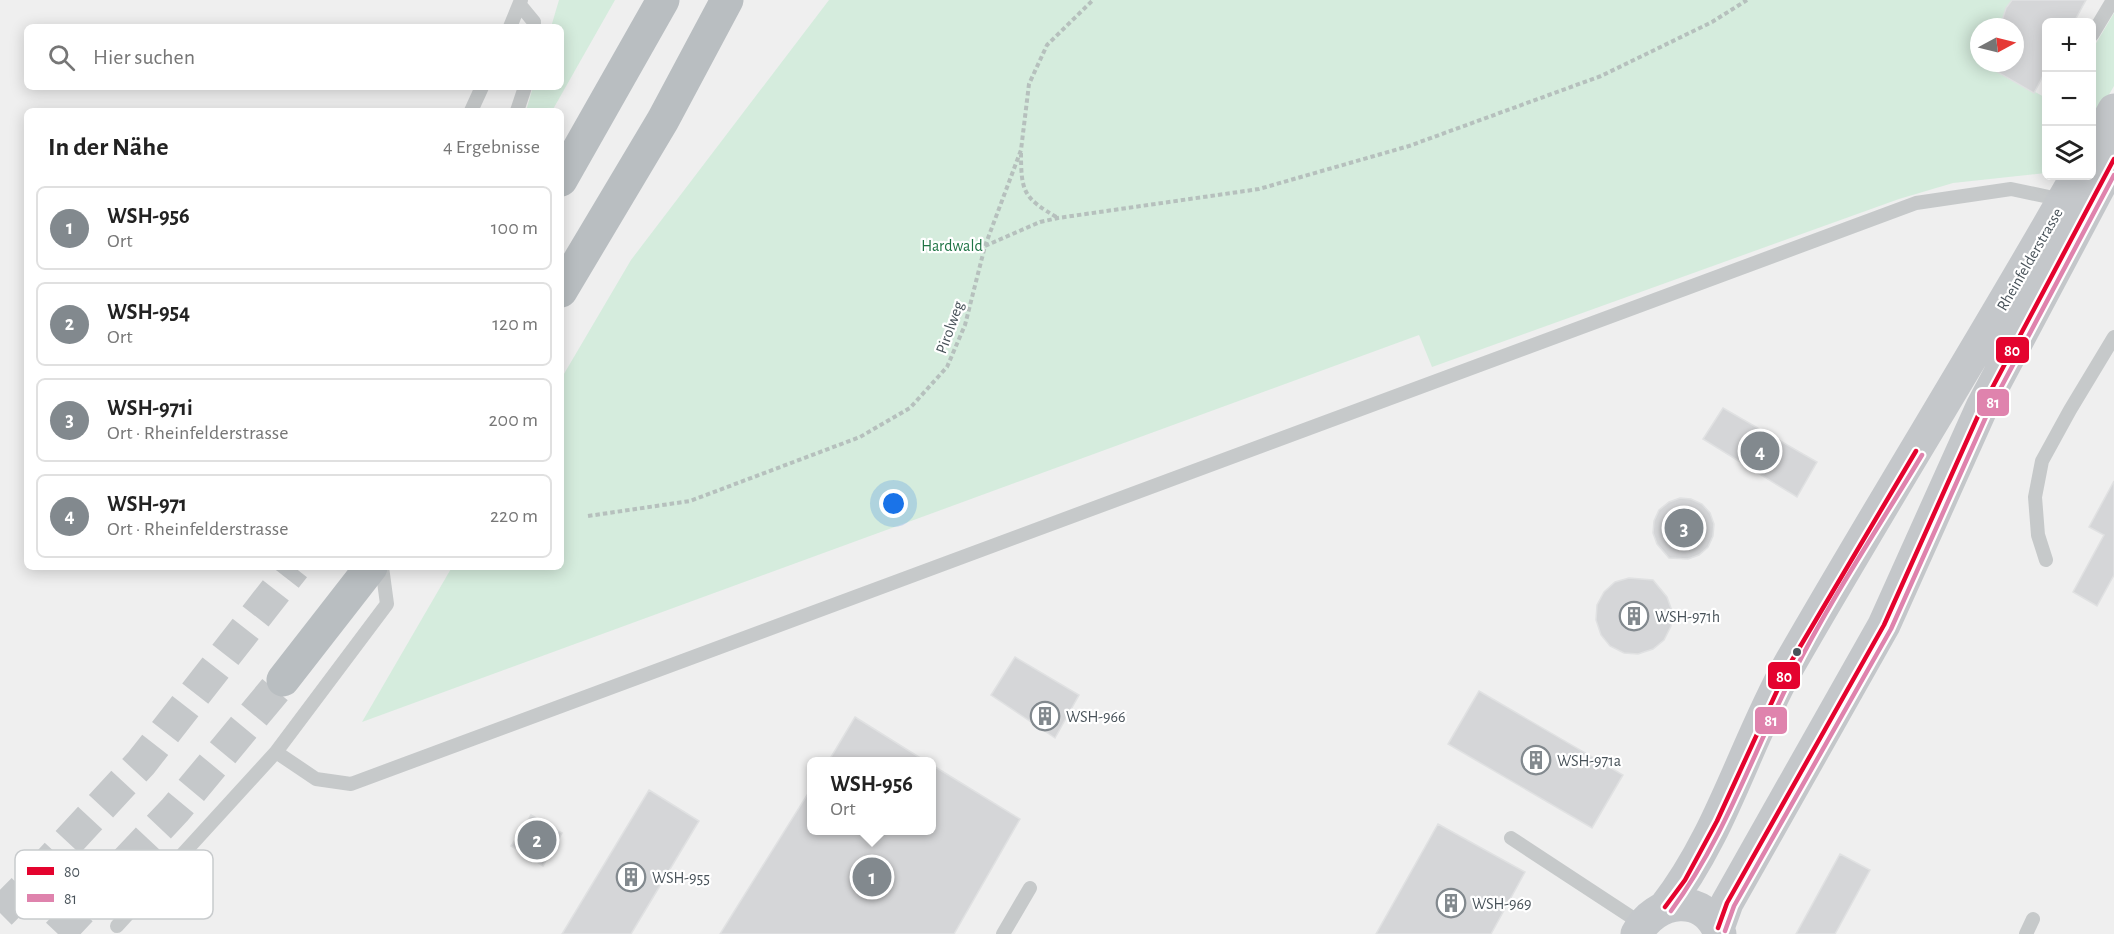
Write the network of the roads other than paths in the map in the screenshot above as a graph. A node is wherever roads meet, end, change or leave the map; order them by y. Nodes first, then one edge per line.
1 (663, 0) edge
2 (728, 0) edge
3 (2113, 0) edge
4 (521, 2) edge
5 (511, 24) edge
6 (534, 24) edge
7 (2096, 27) edge
8 (481, 90) edge
9 (524, 90) edge
10 (472, 108) edge
11 (518, 108) edge
12 (2114, 110) edge
13 (2096, 141) edge
14 (2114, 159) edge
15 (564, 175) edge
16 (2070, 188) edge
17 (564, 286) edge
18 (2114, 338) edge
19 (2046, 560) dead end
20 (369, 570) edge
21 (382, 570) edge
22 (283, 680) tunnel mouth
23 (276, 752) junction
24 (1511, 838) dead end
25 (186, 850) edge
26 (1030, 888) dead end
27 (123, 919) edge
28 (2033, 919) dead end
29 (1648, 922) edge
30 (117, 926) dead end
31 (1719, 931) edge
32 (1002, 934) edge
33 (2026, 934) edge

1 - 15 highway
2 - 17 highway
3 - 7 lane
4 - 5 lane
4 - 6 lane
8 - 10 lane
9 - 11 lane
12 - 13 main road
14 - 31 main road, Rheinfelderstrasse
16 - 23 lane
16 - 29 main road, Rheinfelderstrasse
18 - 19 lane
20 - 22 highway
21 - 23 lane
23 - 25 lane
24 - 29 lane
26 - 32 lane
27 - 30 lane
28 - 33 lane
29 - 31 main road

